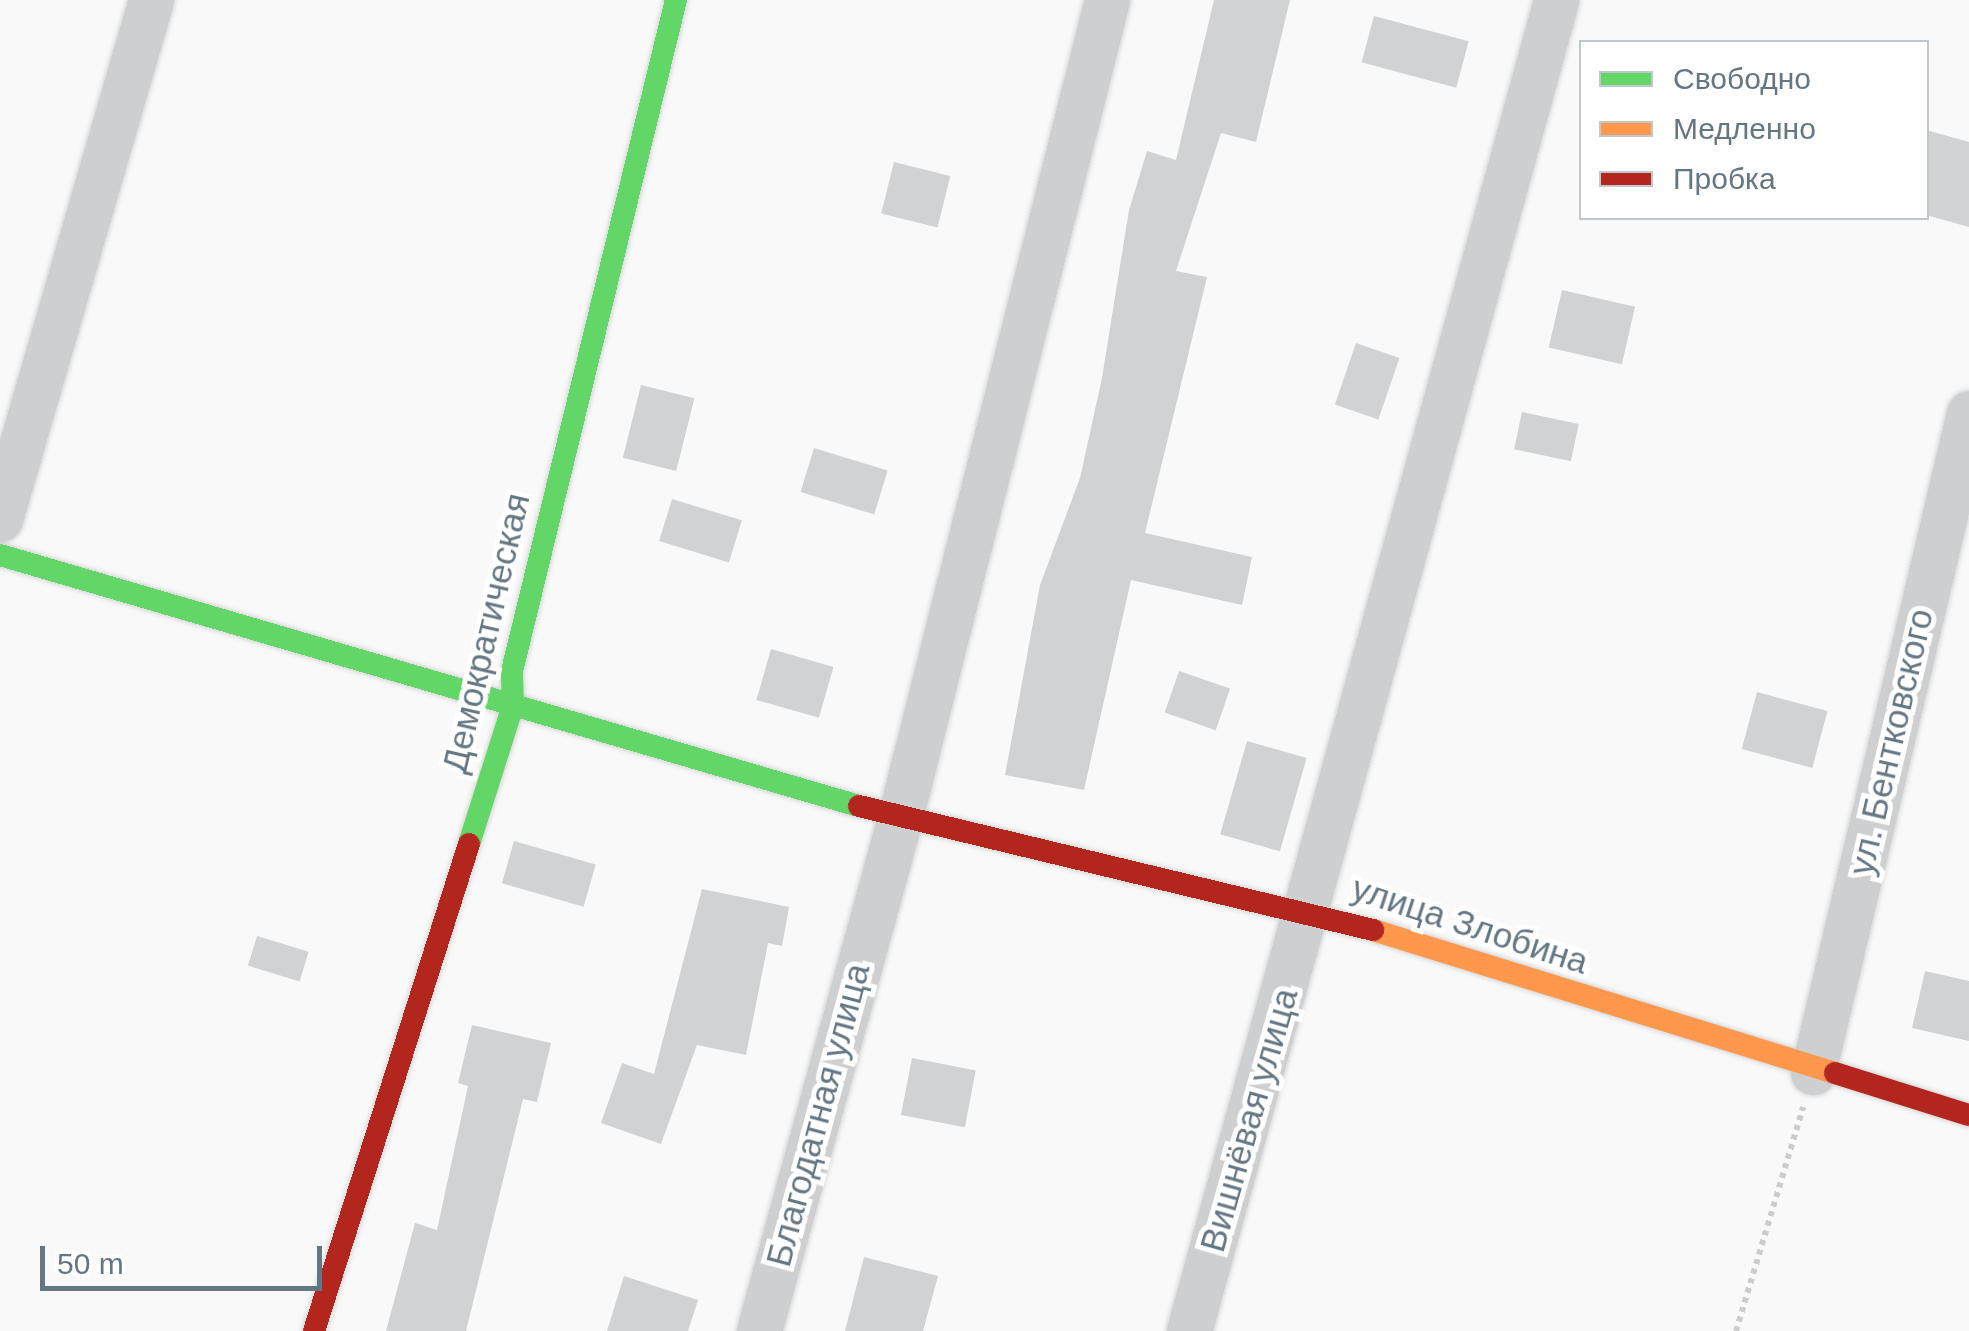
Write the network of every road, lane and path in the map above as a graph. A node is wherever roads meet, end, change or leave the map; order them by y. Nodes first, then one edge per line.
1 (151, 0) edge
2 (676, 0) edge
3 (1106, 0) edge
4 (1556, 0) edge
5 (1969, 413) edge
6 (0, 519) edge
7 (0, 555) edge
8 (513, 705) junction
9 (921, 824) junction
10 (1308, 910) junction
11 (1813, 1072) junction
12 (1969, 1115) edge
13 (314, 1331) edge
14 (758, 1331) edge
15 (1190, 1331) edge
16 (1736, 1331) edge

1 - 6 street
2 - 8 street, Демократическая
3 - 9 street, Благодатная улица
4 - 10 street, Вишнёвая улица
5 - 11 street, ул. Бентковского
7 - 8 street, улица Злобина
8 - 9 street, улица Злобина
8 - 13 street, Демократическая
9 - 10 street, улица Злобина
9 - 14 street, Благодатная улица
10 - 11 street, улица Злобина
10 - 15 street, Вишнёвая улица
11 - 12 street, улица Злобина
11 - 16 path

